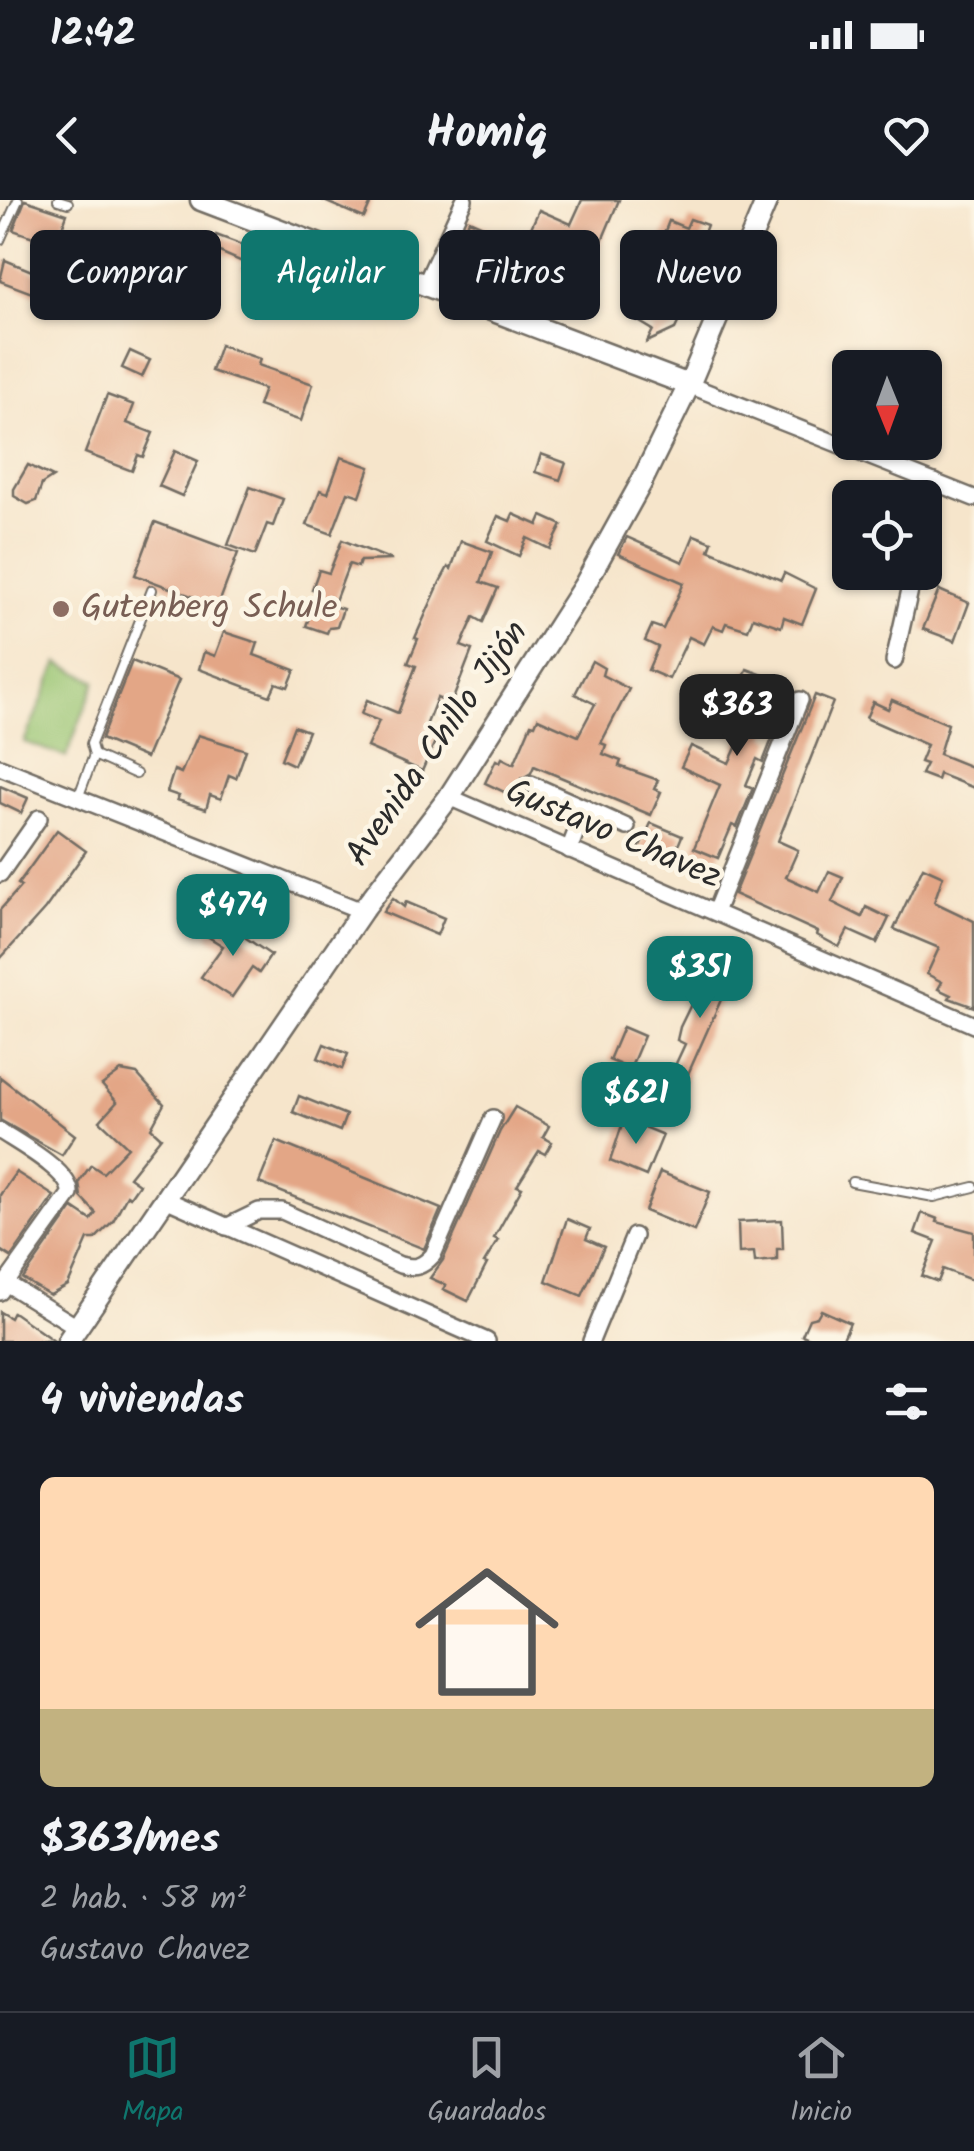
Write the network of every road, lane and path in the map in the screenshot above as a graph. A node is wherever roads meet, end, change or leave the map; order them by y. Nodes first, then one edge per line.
1 (18, 200) edge
2 (201, 200) edge
3 (464, 200) edge
4 (768, 200) edge
5 (0, 240) edge
6 (425, 285) junction
7 (689, 385) junction
8 (930, 480) edge
9 (942, 485) edge
10 (974, 498) edge
11 (152, 590) dead end
12 (910, 590) edge
13 (894, 661) dead end
14 (800, 700) dead end
15 (94, 755) junction
16 (0, 766) edge
17 (136, 774) dead end
18 (532, 784) dead end
19 (448, 797) junction
20 (78, 798) junction
21 (584, 808) junction
22 (39, 818) dead end
23 (627, 827) dead end
24 (570, 850) junction
25 (0, 874) edge
26 (362, 910) junction
27 (715, 912) junction
28 (974, 1026) edge
29 (493, 1118) dead end
30 (0, 1131) edge
31 (852, 1182) dead end
32 (974, 1187) edge
33 (165, 1200) junction
34 (226, 1226) junction
35 (634, 1236) dead end
36 (3, 1288) edge
37 (72, 1334) edge
38 (487, 1341) edge
39 (590, 1341) edge

1 - 5 lane
2 - 6 street
3 - 6 street
4 - 7 street, Avenida Chillo Jijón
6 - 7 street
7 - 8 street
7 - 19 street, Avenida Chillo Jijón
9 - 10 street
11 - 15 lane
12 - 13 street
14 - 27 street
15 - 17 lane
15 - 20 lane
16 - 20 street
18 - 21 street
19 - 24 street, Gustavo Chavez
19 - 26 street, Avenida Chillo Jijón
20 - 26 street
21 - 23 street
21 - 24 street
22 - 25 street
24 - 27 street, Gustavo Chavez
26 - 33 street, Avenida Chillo Jijón
27 - 28 street, Gustavo Chavez
29 - 34 street
30 - 36 street
31 - 32 lane
33 - 34 street
33 - 37 street, Avenida Chillo Jijón
34 - 38 street
35 - 39 street
36 - 37 street

